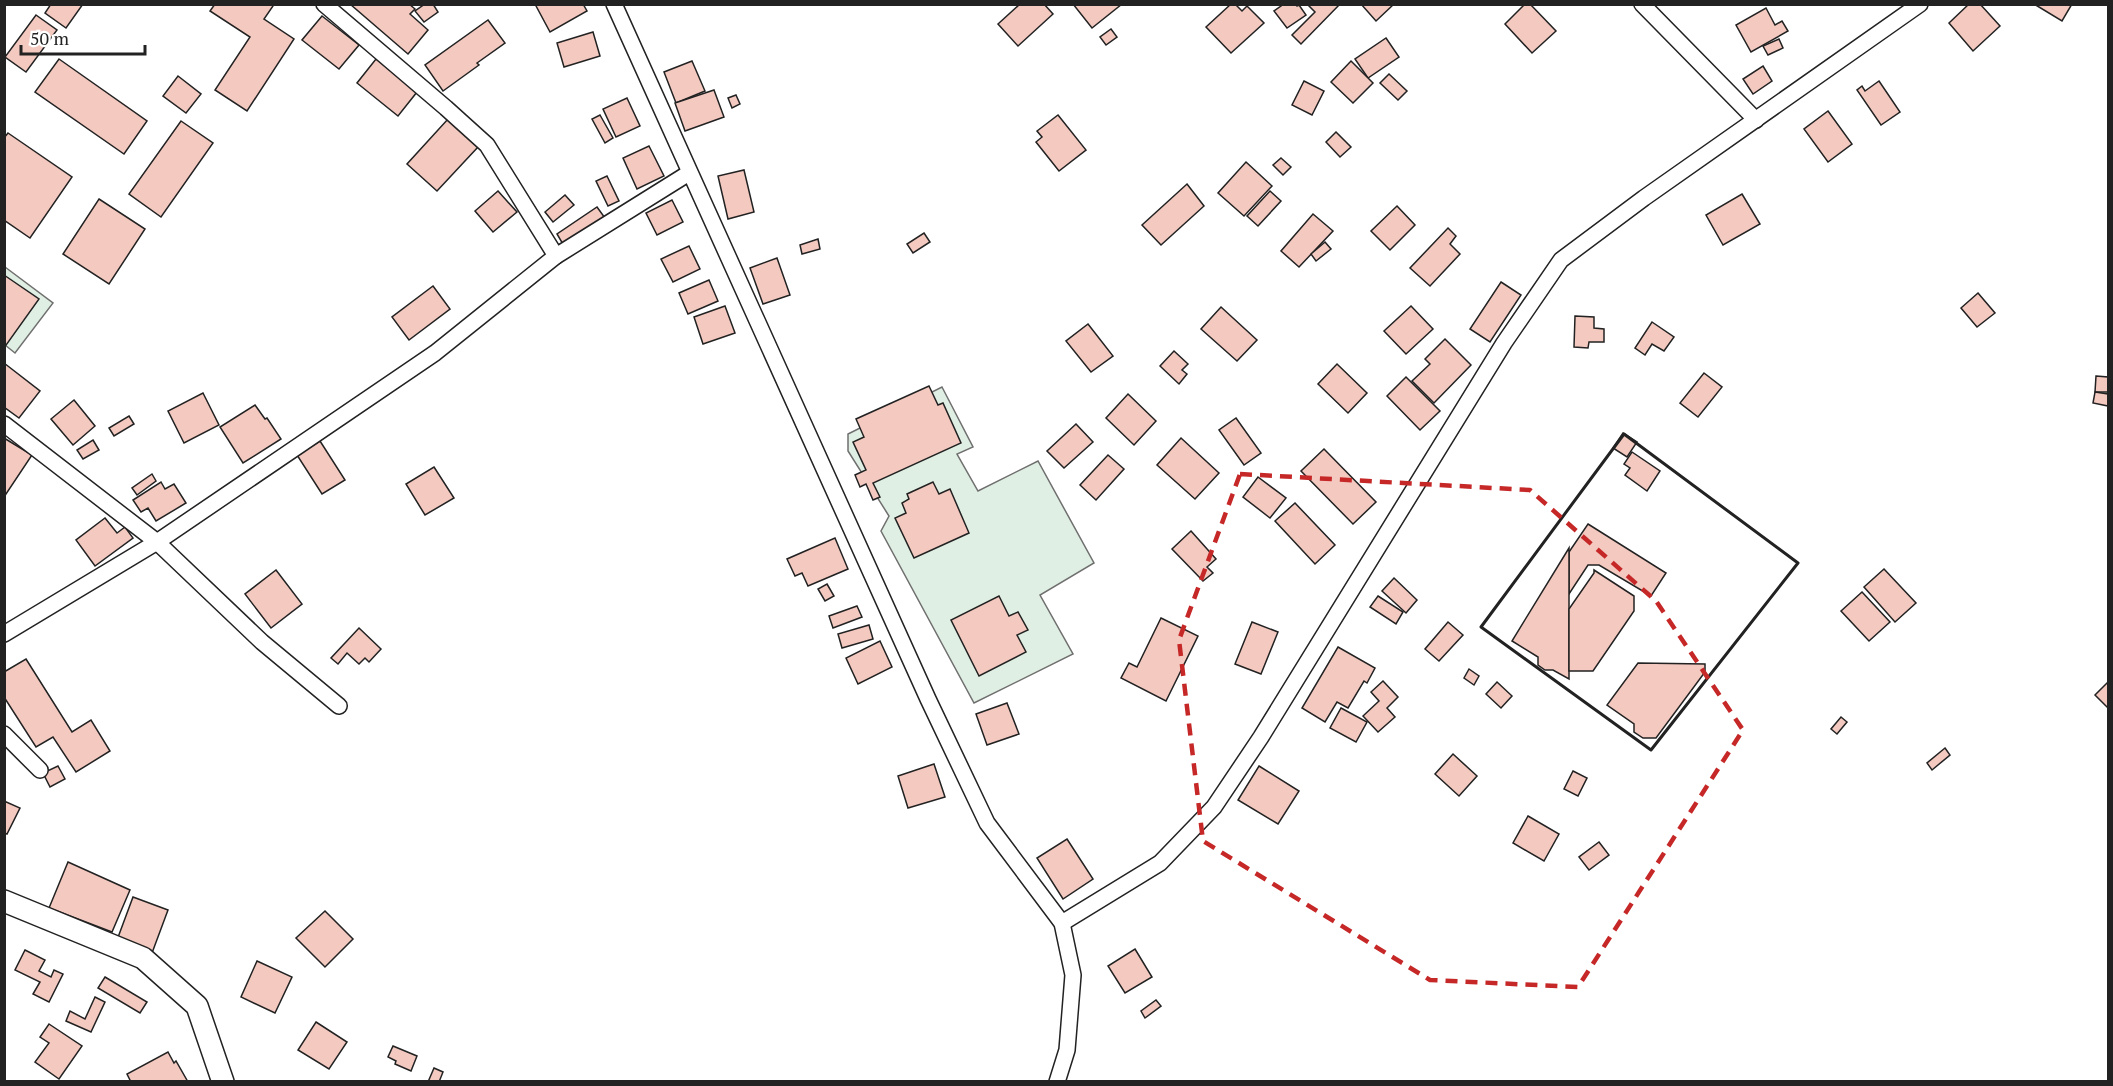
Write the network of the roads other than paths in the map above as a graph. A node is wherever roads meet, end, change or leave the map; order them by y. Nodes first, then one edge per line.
1 (324, 4) edge
2 (614, 4) edge
3 (1642, 4) edge
4 (1920, 4) edge
5 (1756, 120) junction
6 (689, 173) junction
7 (556, 255) junction
8 (4, 424) edge
9 (157, 542) junction
10 (4, 634) edge
11 (339, 706) dead end
12 (4, 734) edge
13 (40, 770) dead end
14 (4, 901) edge
15 (1062, 923) junction
16 (223, 1082) edge
17 (1057, 1082) edge

1 - 7 street
2 - 6 street
3 - 5 street
4 - 5 street
5 - 15 street
6 - 7 street
6 - 15 street
7 - 9 street
8 - 9 street
9 - 10 street
9 - 11 street
12 - 13 street
14 - 16 street
15 - 17 street

